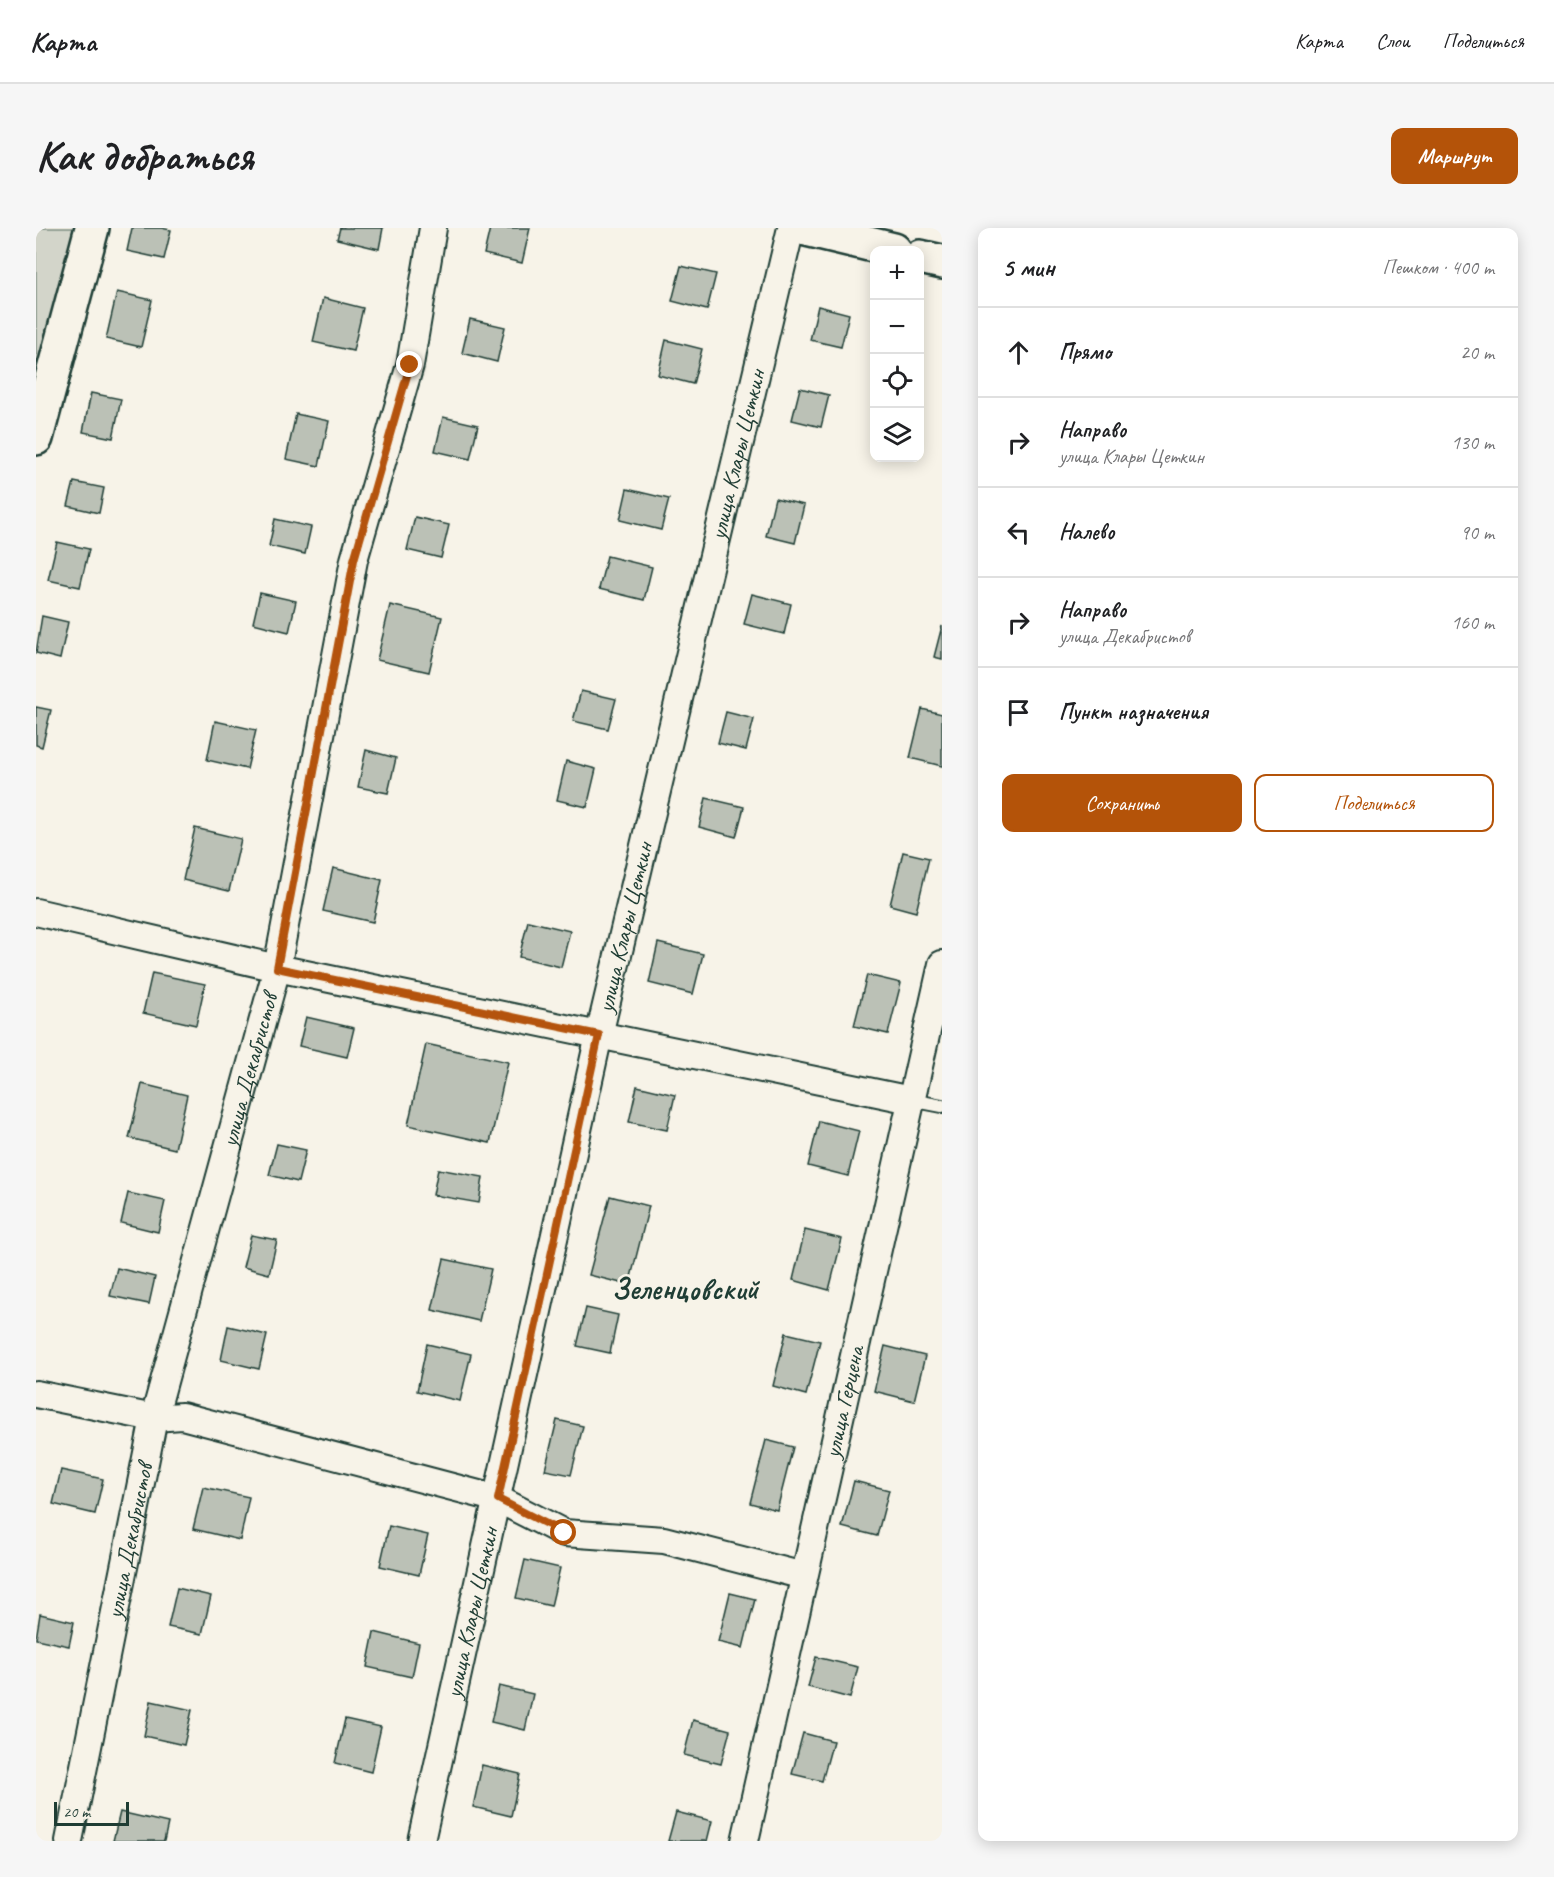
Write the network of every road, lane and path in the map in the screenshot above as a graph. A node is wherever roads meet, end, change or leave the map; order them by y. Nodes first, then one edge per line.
1 (92, 228) edge
2 (433, 228) edge
3 (791, 228) edge
4 (802, 228) edge
5 (877, 246) edge
6 (924, 258) edge
7 (942, 262) edge
8 (36, 438) edge
9 (36, 912) edge
10 (942, 964) edge
11 (277, 968) junction
12 (599, 1035) junction
13 (911, 1100) junction
14 (942, 1106) edge
15 (36, 1394) edge
16 (154, 1418) junction
17 (498, 1499) junction
18 (804, 1576) junction
19 (69, 1841) edge
20 (421, 1841) edge
21 (745, 1841) edge

1 - 8 main road
2 - 11 street, улица Декабристов
3 - 12 street, улица Клары Цеткин
4 - 5 main road
6 - 7 main road
9 - 11 street
10 - 13 street, улица Герцена
11 - 12 street
11 - 16 street, улица Декабристов
12 - 13 street
12 - 17 street, улица Клары Цеткин
13 - 14 lane
13 - 18 street, улица Герцена
15 - 16 street
16 - 17 street
16 - 19 street, улица Декабристов
17 - 18 street
17 - 20 street, улица Клары Цеткин
18 - 21 street, улица Герцена

